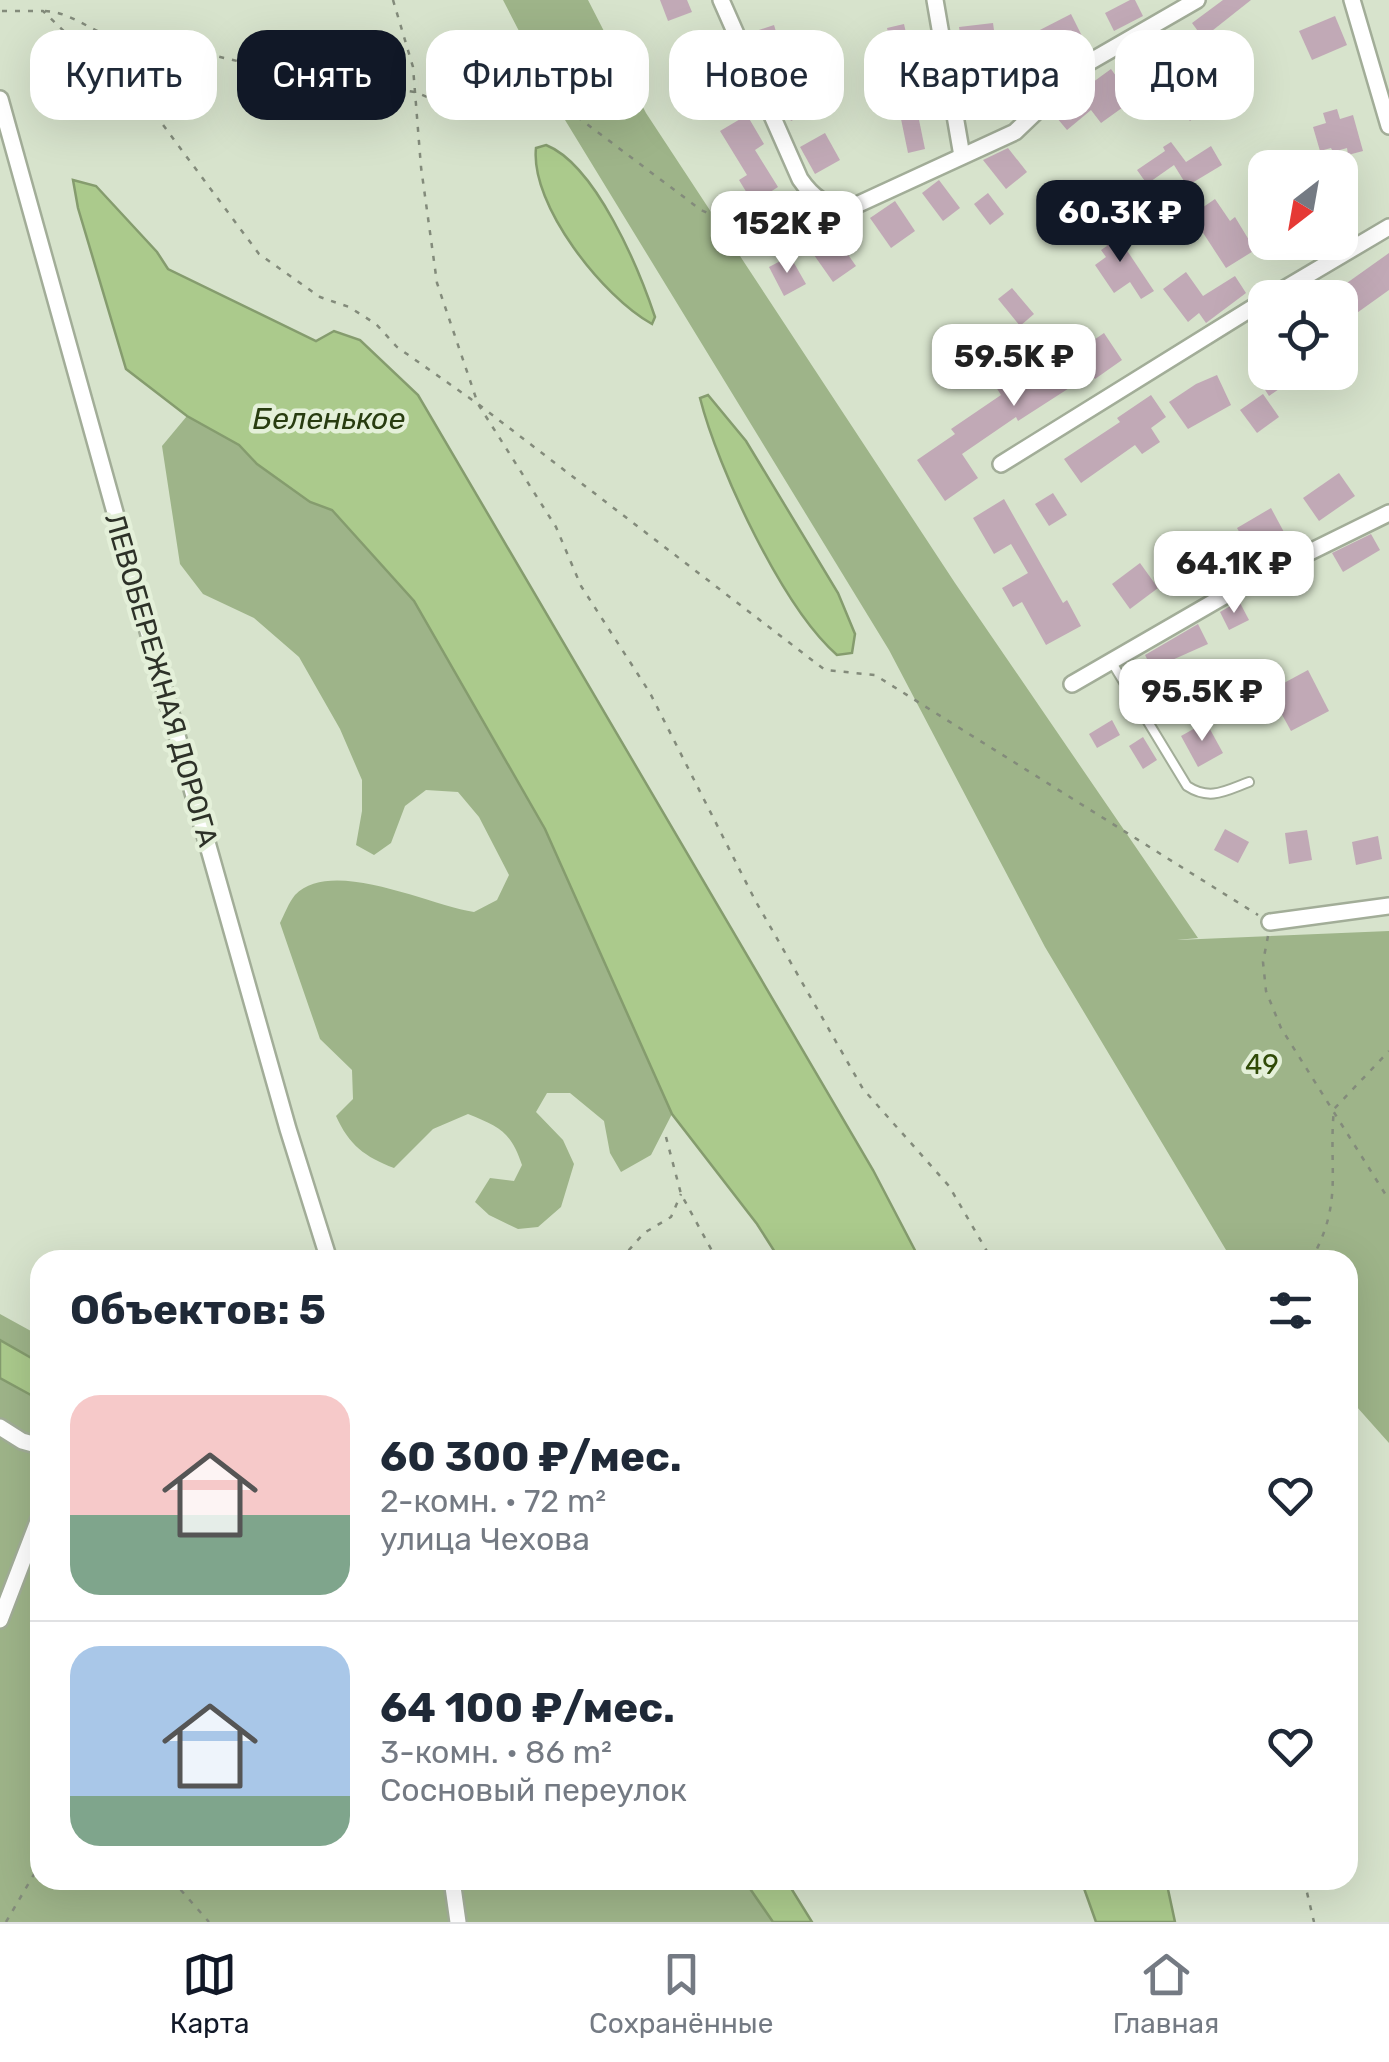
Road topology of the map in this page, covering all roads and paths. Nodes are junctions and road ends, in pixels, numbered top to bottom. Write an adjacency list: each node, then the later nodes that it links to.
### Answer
1 (393, 0): 8 (path)
2 (721, 0): 12 (street)
3 (934, 0): 11 (street)
4 (1197, 0): 11 (street)
5 (1352, 0): 10 (street)
6 (2, 10): 7 (path)
7 (43, 11): 8 (path); 16 (path)
8 (415, 92): 12 (path); 16 (path)
9 (0, 99): 29 (street, ЛЕВОБЕРЕЖНАЯ ДОРОГА)
10 (1389, 126)
11 (962, 156): 12 (street)
12 (800, 179)
13 (1389, 227): 14 (street)
14 (1299, 280)
15 (1248, 311): 17 (street)
16 (478, 404): 23 (path); 32 (path)
17 (1001, 464)
18 (1389, 513): 19 (street)
19 (1110, 661): 20 (street); 21 (lane)
20 (1072, 684)
21 (1249, 782)
22 (1389, 906): 23 (street)
23 (1270, 922): 25 (path)
24 (1389, 1052): 25 (path)
25 (1334, 1109): 28 (path); 33 (path)
26 (666, 1137): 27 (path)
27 (681, 1194): 30 (path); 31 (path)
28 (1389, 1200)
29 (327, 1250)
30 (629, 1250)
31 (712, 1250)
32 (986, 1250)
33 (1315, 1250)
34 (0, 1427): 35 (street)
35 (30, 1443)
36 (30, 1542): 37 (street)
37 (0, 1620)
38 (30, 1881): 42 (path)
39 (181, 1890): 43 (path)
40 (453, 1890): 44 (street)
41 (1306, 1890): 45 (path)
42 (6, 1922)
43 (209, 1922)
44 (458, 1922)
45 (1314, 1922)

